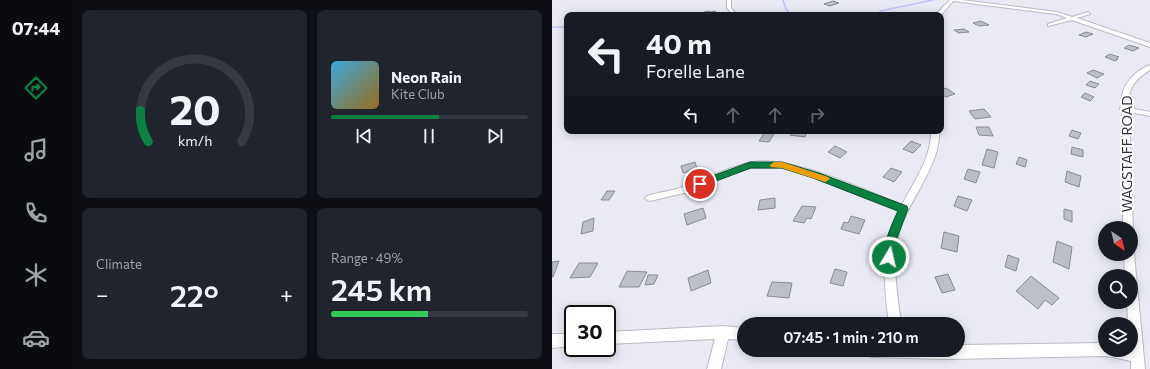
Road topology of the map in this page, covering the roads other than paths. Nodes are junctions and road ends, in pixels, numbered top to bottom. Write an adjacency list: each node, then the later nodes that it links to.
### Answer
1 (729, 0): 3 (street)
2 (952, 0): 4 (street); 6 (street)
3 (732, 12)
4 (941, 12)
5 (1088, 13): 6 (street)
6 (1073, 18): 7 (street); 8 (street)
7 (1050, 25)
8 (1150, 45)
9 (1150, 67): 10 (street, WAGSTAFF ROAD)
10 (1124, 109): 11 (street); 15 (street, WAGSTAFF ROAD)
11 (1150, 114)
12 (937, 134): 14 (street)
13 (650, 198): 14 (street)
14 (903, 209): 17 (street)
15 (1128, 221)
16 (1130, 261): 26 (street)
17 (894, 317)
18 (723, 332): 19 (street); 20 (street); 27 (street)
19 (737, 333)
20 (616, 338)
21 (564, 340): 22 (street)
22 (552, 341)
23 (1098, 350): 24 (street)
24 (965, 351)
25 (1126, 357): 26 (street)
26 (1138, 362)
27 (714, 369)

